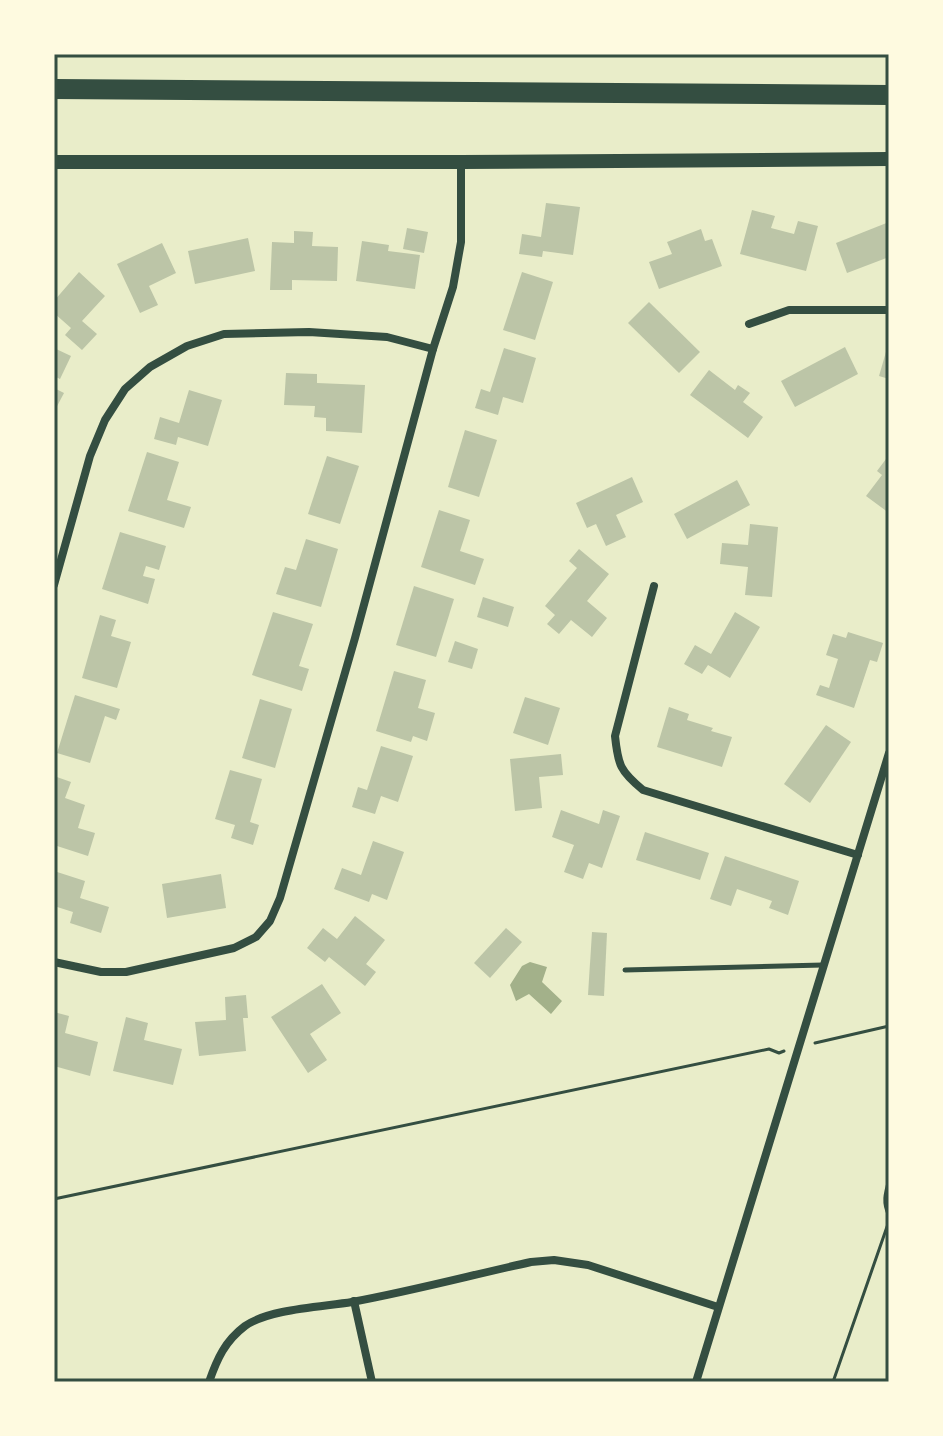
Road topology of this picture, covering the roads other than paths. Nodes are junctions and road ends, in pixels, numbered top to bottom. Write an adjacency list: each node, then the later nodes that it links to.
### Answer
1 (54, 89): 2 (highway)
2 (889, 95)
3 (889, 159): 5 (street)
4 (54, 162): 5 (street)
5 (461, 162): 8 (street)
6 (889, 310): 7 (street)
7 (749, 324)
8 (433, 349): 9 (street); 13 (street)
9 (54, 585)
10 (654, 586): 12 (street)
11 (889, 753): 12 (street)
12 (858, 855): 14 (street)
13 (54, 962)
14 (824, 965): 15 (lane); 17 (street)
15 (625, 970)
16 (354, 1301): 17 (street); 18 (street); 19 (street)
17 (718, 1307): 20 (street)
18 (209, 1382)
19 (372, 1382)
20 (696, 1382)

